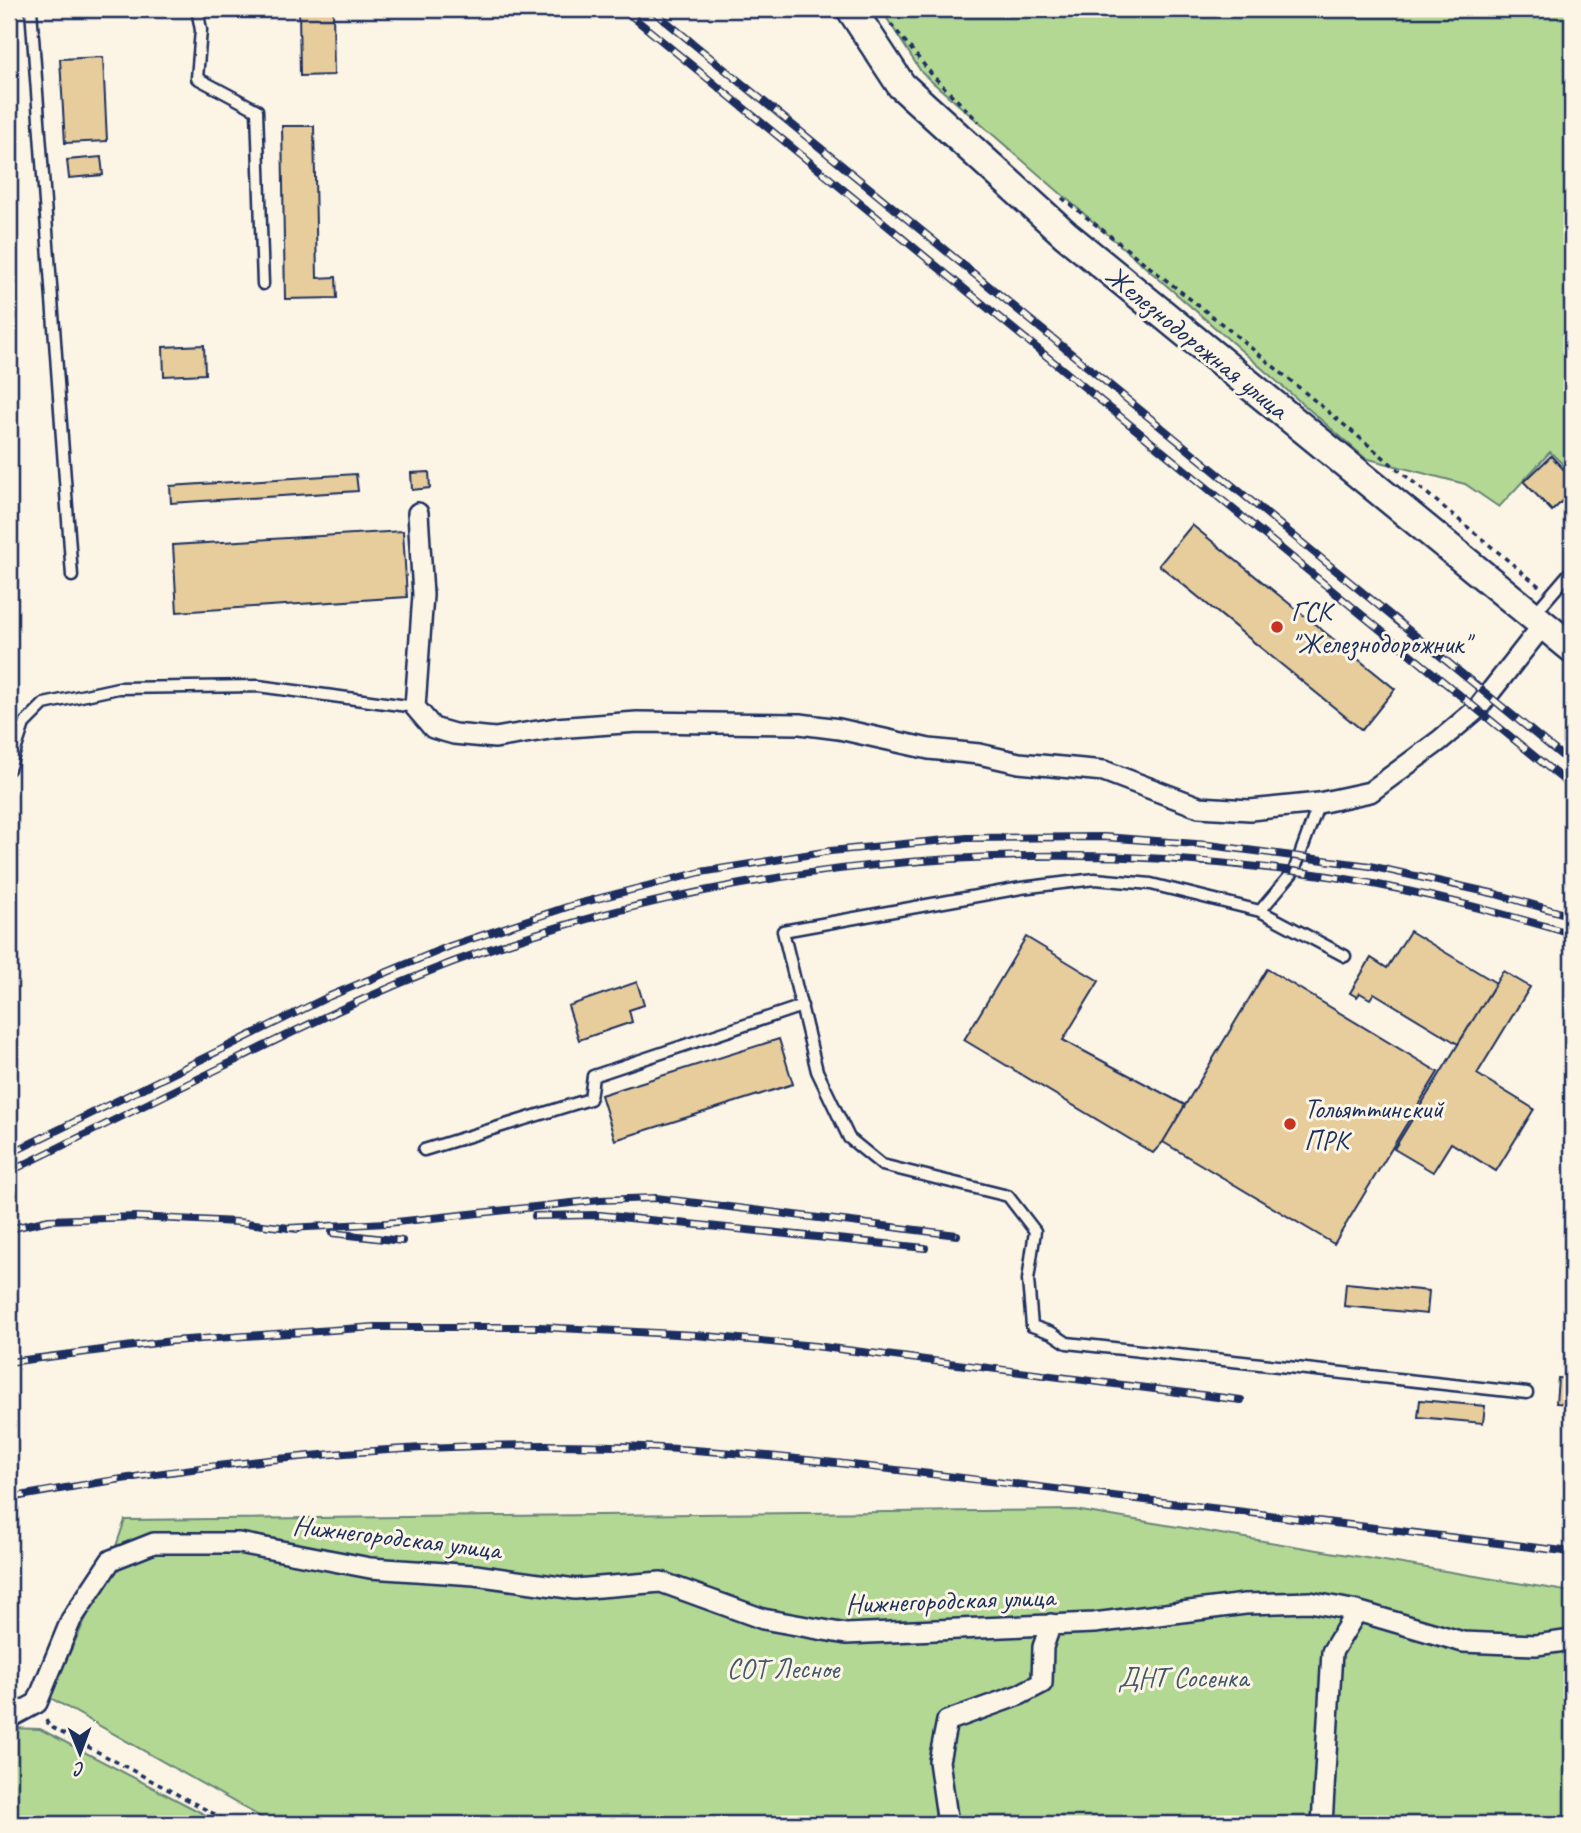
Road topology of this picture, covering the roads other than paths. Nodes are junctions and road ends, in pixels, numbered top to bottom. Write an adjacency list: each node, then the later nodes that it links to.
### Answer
1 (31, 9): 7 (lane)
2 (197, 9): 4 (lane)
3 (850, 9): 8 (main road, Железнодорожная улица)
4 (263, 284)
5 (418, 513): 10 (street)
6 (1572, 570): 8 (lane)
7 (72, 576)
8 (1537, 621): 9 (main road, Железнодорожная улица); 12 (street)
9 (1572, 648)
10 (415, 707): 11 (lane); 12 (street)
11 (9, 769)
12 (1319, 803): 13 (lane)
13 (1260, 911): 14 (lane); 15 (lane)
14 (1345, 956)
15 (802, 1006): 16 (lane); 17 (lane)
16 (424, 1150)
17 (1527, 1393)
18 (1357, 1611): 19 (street, Нижнегородская улица); 20 (street, Нижнегородская улица); 23 (street)
19 (1051, 1625): 21 (street, Нижнегородская улица); 22 (street)
20 (1572, 1640)
21 (9, 1716)
22 (948, 1824)
23 (1322, 1824)

